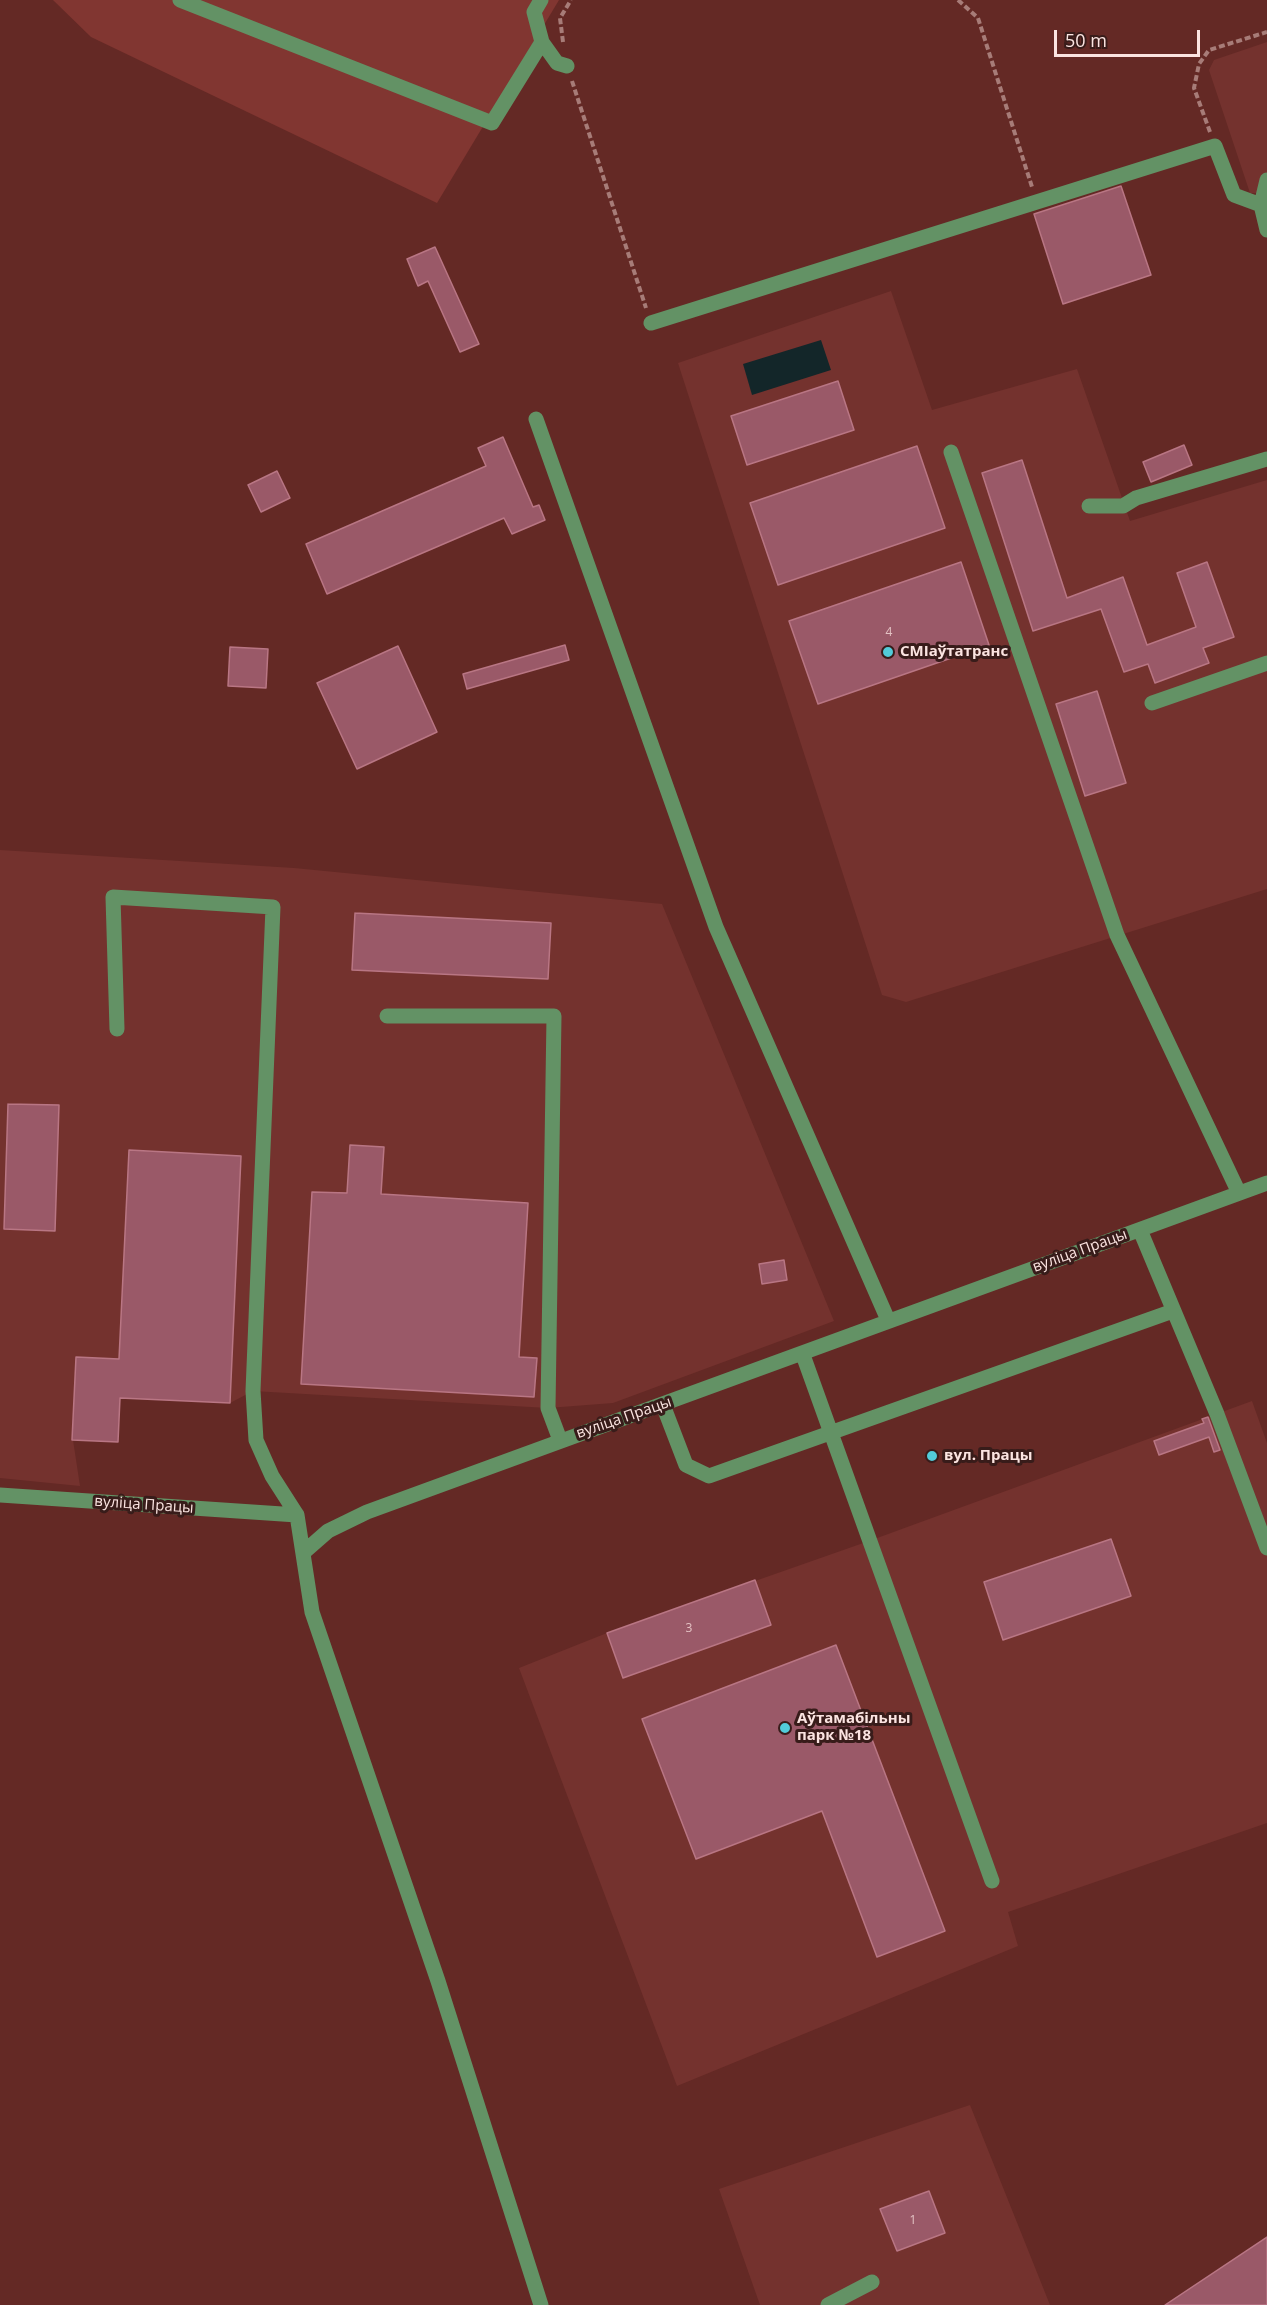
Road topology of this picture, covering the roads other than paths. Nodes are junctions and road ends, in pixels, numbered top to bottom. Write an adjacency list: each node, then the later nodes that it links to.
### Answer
1 (180, 0): 3 (street)
2 (541, 0): 3 (street)
3 (542, 42): 4 (street)
4 (567, 66)
5 (1267, 180): 6 (street)
6 (1264, 205): 7 (street); 8 (street)
7 (1267, 230)
8 (651, 323)
9 (536, 419): 21 (street)
10 (951, 452): 18 (street)
11 (1267, 459): 12 (street)
12 (1089, 506)
13 (1267, 663): 14 (street)
14 (1152, 703)
15 (387, 1016): 25 (street)
16 (117, 1029): 27 (street)
17 (1267, 1183): 18 (street, вуліца Працы)
18 (1239, 1193): 19 (street, вуліца Працы)
19 (1140, 1230): 20 (street); 21 (street, вуліца Працы)
20 (1173, 1311): 24 (street); 28 (street)
21 (888, 1320): 22 (street, вуліца Працы)
22 (803, 1355): 23 (street, вуліца Працы); 24 (street)
23 (663, 1405): 24 (street); 25 (street, вуліца Працы)
24 (832, 1433): 30 (street)
25 (560, 1440): 29 (street, вуліца Працы)
26 (0, 1495): 27 (street, вуліца Працы)
27 (297, 1515): 29 (street)
28 (1267, 1548)
29 (304, 1552): 32 (street)
30 (992, 1881)
31 (872, 2282): 33 (street)
32 (541, 2305)
33 (828, 2305)

